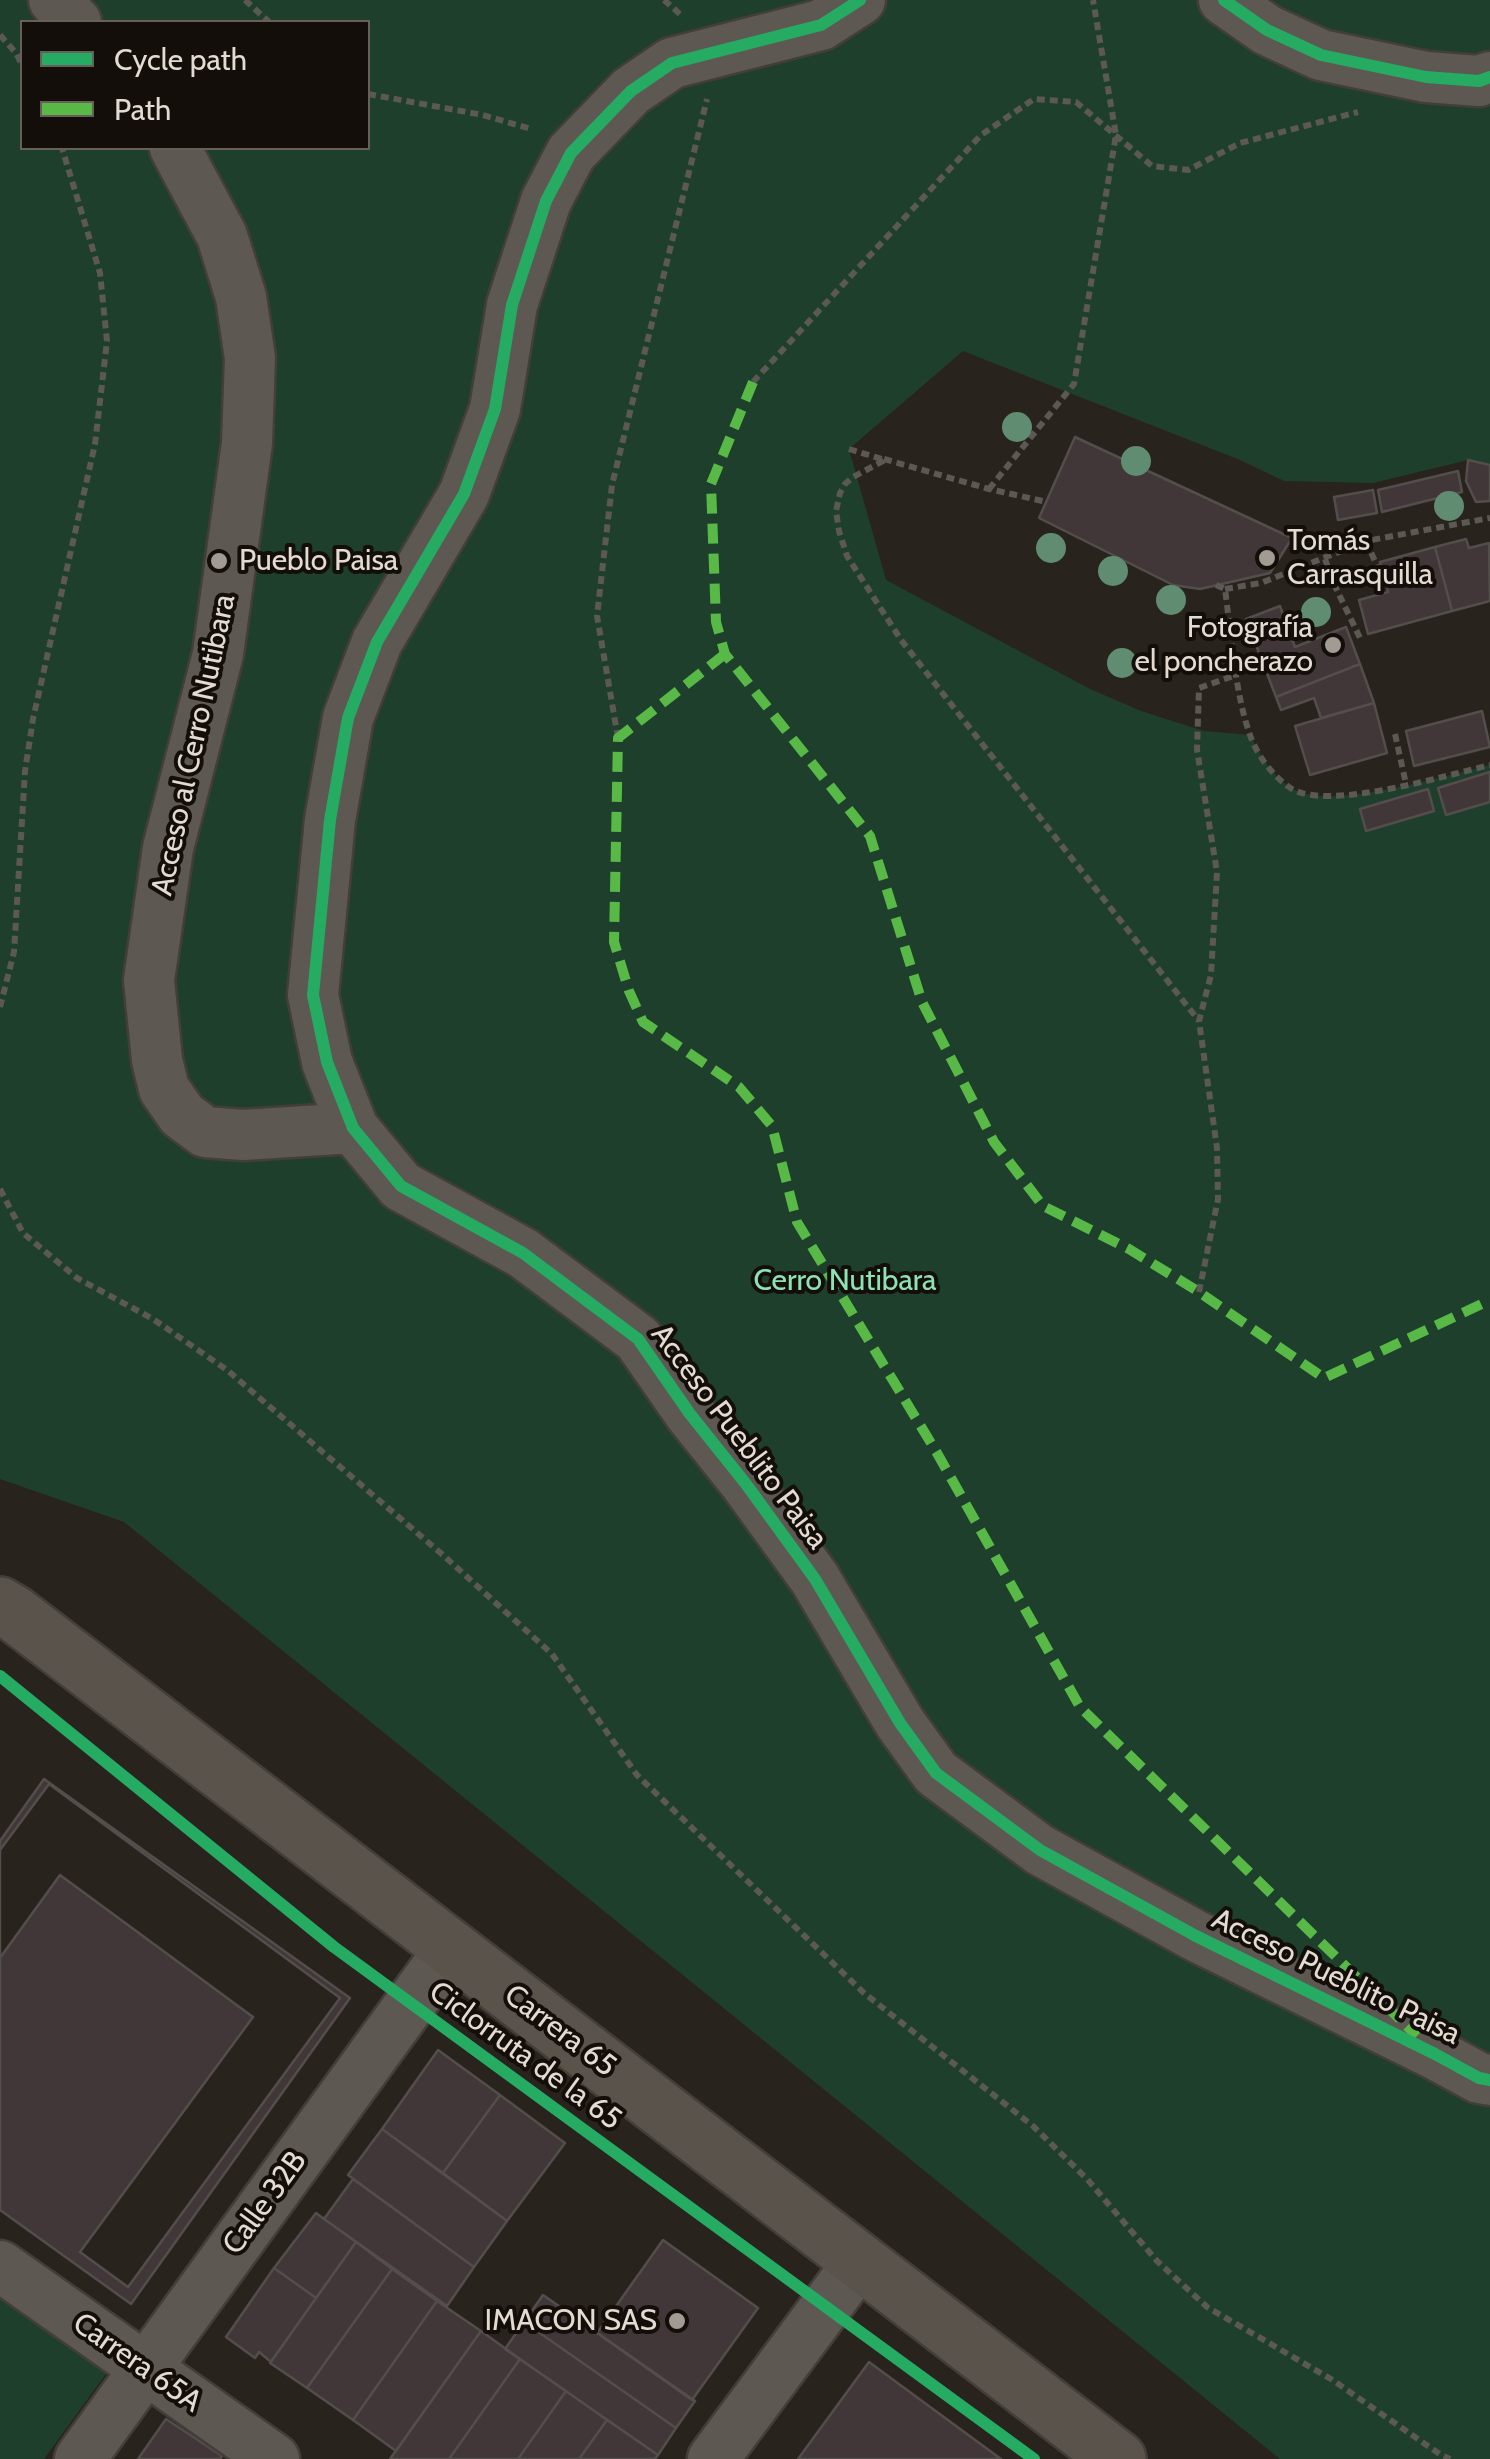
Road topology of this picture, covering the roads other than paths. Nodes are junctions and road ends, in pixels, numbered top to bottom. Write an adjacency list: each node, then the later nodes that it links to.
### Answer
1 (54, 0): 4 (street)
2 (860, 0): 7 (street, Acceso Pueblito Paisa)
3 (1224, 0): 5 (street)
4 (74, 20)
5 (1490, 77)
6 (177, 150): 7 (street, Acceso al Cerro Nutibara)
7 (353, 1128): 10 (street, Acceso Pueblito Paisa)
8 (0, 1605): 9 (main road, Carrera 65)
9 (451, 1948): 11 (main road, Carrera 65); 13 (street, Calle 32B)
10 (1490, 2080)
11 (860, 2261): 16 (street); 17 (main road, Carrera 65)
12 (0, 2266): 13 (street, Carrera 65A)
13 (146, 2369): 14 (street, Calle 32B); 15 (street, Carrera 65A)
14 (80, 2459)
15 (274, 2459)
16 (713, 2459)
17 (1118, 2459)

